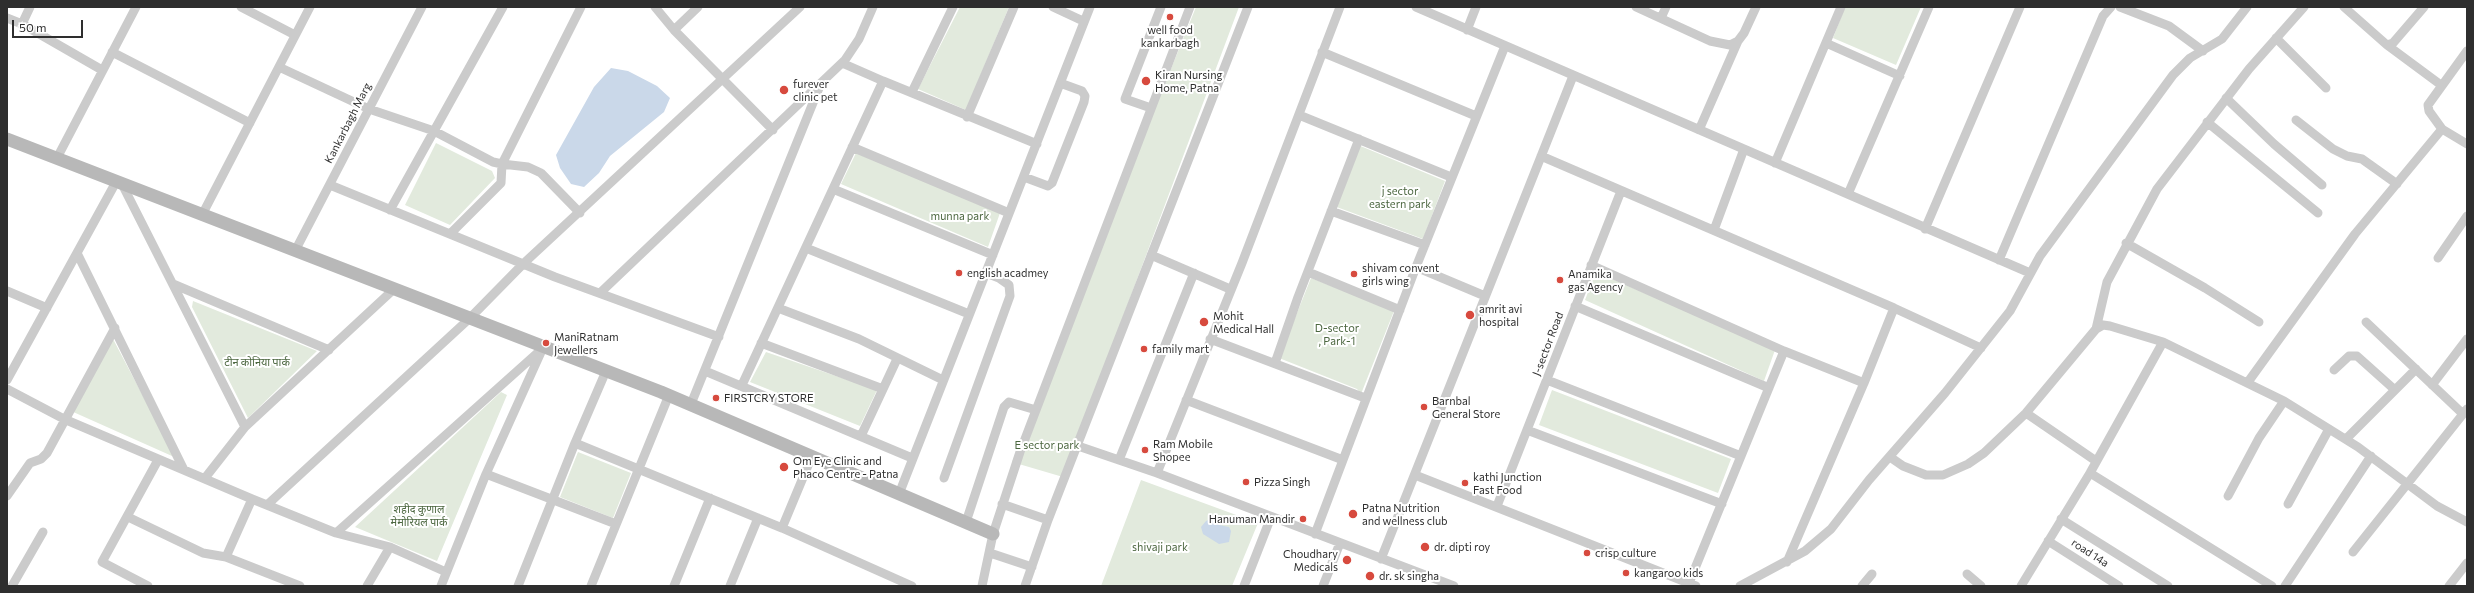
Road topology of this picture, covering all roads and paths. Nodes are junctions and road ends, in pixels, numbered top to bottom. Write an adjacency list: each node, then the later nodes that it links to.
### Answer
1 (30, 7): 37 (street)
2 (136, 7): 47 (street)
3 (240, 7): 40 (street)
4 (310, 7): 40 (street)
5 (422, 7): 64 (street, Kankarbagh Marg)
6 (504, 7): 74 (street)
7 (581, 7): 84 (street)
8 (655, 7): 38 (street)
9 (698, 7): 38 (street)
10 (800, 7): 55 (street)
11 (873, 7): 50 (street)
12 (953, 7): 61 (street)
13 (1014, 7): 67 (street)
14 (1053, 7): 36 (street)
15 (1090, 7): 36 (street)
16 (1161, 7): 63 (street)
17 (1190, 7): 63 (street)
18 (1248, 7): 110 (street)
19 (1340, 7): 48 (street)
20 (1416, 7): 39 (street)
21 (1476, 7): 39 (street)
22 (1636, 7): 35 (street)
23 (1666, 7): 35 (street)
24 (1756, 7): 42 (street)
25 (1841, 7): 43 (street)
26 (1929, 7): 54 (street)
27 (2020, 7): 101 (street)
28 (2111, 7): 112 (street)
29 (2120, 7): 49 (street)
30 (2247, 7): 49 (street)
31 (2304, 7): 41 (street)
32 (2344, 7): 44 (street)
33 (2424, 7): 44 (street)
34 (7, 18): 37 (street)
35 (1661, 18): 42 (street)
36 (1083, 21): 57 (street)
37 (22, 24): 52 (street)
38 (674, 30): 55 (street)
39 (1467, 30): 45 (street)
40 (295, 35): 51 (street)
41 (2276, 38): 60 (street); 62 (street)
42 (1738, 41): 73 (street)
43 (1826, 43): 54 (street); 83 (street)
44 (2387, 45): 59 (street)
45 (1505, 46): 53 (street); 66 (street)
46 (2467, 51): 59 (street)
47 (112, 52): 52 (street); 70 (street)
48 (1322, 52): 65 (street); 66 (street)
49 (2203, 52): 118 (street)
50 (842, 64): 56 (street); 58 (street)
51 (279, 67): 64 (street); 70 (street)
52 (102, 70): 82 (street)
53 (1573, 76): 73 (street); 81 (street)
54 (1900, 76): 93 (street)
55 (722, 79): 72 (street); 96 (street)
56 (883, 80): 61 (street); 79 (street)
57 (1060, 83): 77 (street); 85 (street)
58 (820, 85): 72 (street); 137 (street)
59 (2441, 85): 71 (street)
60 (2326, 88)
61 (912, 92): 67 (street)
62 (2226, 98): 69 (street); 90 (street)
63 (1151, 108): 168 (street)
64 (369, 109): 74 (street); 89 (street, Kankarbagh Marg)
65 (1299, 115): 76 (street); 122 (street)
66 (1476, 116): 86 (street)
67 (968, 117): 77 (street)
68 (2296, 120): 88 (street)
69 (2207, 122): 98 (street); 104 (street)
70 (250, 123): 99 (street)
71 (2442, 129): 78 (street); 88 (street)
72 (773, 130): 124 (street)
73 (1699, 130): 80 (street)
74 (434, 131): 84 (street); 94 (street)
75 (7, 139): 82 (street)
76 (1359, 139): 86 (street); 95 (street)
77 (1037, 144): 85 (street)
78 (2467, 144)
79 (852, 147): 91 (street); 97 (street)
80 (1744, 149): 83 (street); 102 (street)
81 (1541, 156): 92 (street); 125 (street)
82 (57, 158): 87 (street)
83 (1775, 163): 93 (street)
84 (502, 164): 96 (street); 103 (street)
85 (1024, 177): 97 (street)
86 (1451, 177): 105 (street)
87 (119, 183): 99 (street); 108 (street); 120 (street)
88 (2397, 184): 155 (street)
89 (330, 185): 94 (street); 107 (street, Kankarbagh Marg)
90 (2322, 185)
91 (834, 188): 106 (street); 109 (street)
92 (1621, 191): 102 (street); 114 (street, J-sector Road)
93 (1848, 194): 101 (street)
94 (390, 210): 103 (street)
95 (1331, 211): 105 (street); 116 (street)
96 (580, 213): 113 (street)
97 (1009, 213): 109 (street)
98 (2318, 213)
99 (202, 215): 107 (street)
100 (2467, 217): 111 (street)
101 (1925, 229): 112 (street)
102 (1714, 230): 129 (street)
103 (450, 234): 113 (street)
104 (2126, 244): 133 (street); 136 (street)
105 (1424, 245): 115 (street)
106 (806, 248): 128 (street); 131 (street)
107 (295, 251): 121 (street)
108 (77, 253): 127 (street); 135 (street)
109 (993, 255): 117 (street)
110 (1151, 255): 119 (street); 178 (street)
111 (2438, 258)
112 (1999, 260): 118 (street)
113 (523, 264): 124 (street); 132 (street)
114 (1591, 265): 126 (street, J-sector Road); 145 (street)
115 (1416, 267): 125 (street); 130 (street)
116 (1308, 272): 130 (street); 147 (street)
117 (986, 273): 131 (street); 195 (street)
118 (2030, 273): 143 (street)
119 (1194, 274): 122 (street); 185 (street)
120 (173, 284): 144 (street); 172 (street)
121 (394, 289): 132 (street); 144 (street)
122 (1230, 289): 138 (street)
123 (7, 291): 127 (street)
124 (600, 293): 137 (street)
125 (1485, 296): 193 (street)
126 (1575, 306): 154 (street, J-sector Road); 159 (street)
127 (47, 308): 152 (street)
128 (778, 308): 141 (street); 146 (street)
129 (1894, 308): 143 (street); 156 (street)
130 (1400, 310): 164 (street)
131 (969, 314): 153 (street)
132 (470, 318): 142 (street); 206 (street)
133 (2259, 322)
134 (2366, 322): 148 (street)
135 (115, 328): 171 (street); 189 (street)
136 (2096, 329): 140 (street); 170 (street)
137 (719, 337): 151 (street)
138 (1210, 339): 147 (street); 165 (street)
139 (2467, 339): 158 (street)
140 (2163, 342): 155 (street); 187 (street)
141 (761, 343): 157 (street); 161 (street)
142 (544, 347): 150 (street); 192 (street); 218 (street)
143 (1981, 348): 182 (street)
144 (328, 350): 172 (street)
145 (1784, 351): 156 (street); 159 (street)
146 (897, 359): 153 (street); 161 (street)
147 (1275, 363): 164 (street)
148 (2416, 369): 158 (street); 162 (street)
149 (2334, 370): 162 (street)
150 (606, 371): 163 (street); 177 (street)
151 (705, 371): 157 (street); 167 (street)
152 (7, 380)
153 (943, 380): 183 (street)
154 (1547, 380): 174 (street, J-sector Road); 180 (street)
155 (2248, 382): 166 (street)
156 (1864, 383): 228 (street)
157 (742, 385): 175 (street)
158 (2432, 385): 169 (street)
159 (1769, 388): 180 (street)
160 (7, 389): 171 (street)
161 (883, 389): 175 (street)
162 (2395, 390): 176 (street)
163 (669, 395): 167 (street); 188 (street)
164 (1365, 398): 186 (street)
165 (1186, 400): 186 (street); 190 (street)
166 (2284, 401): 173 (street); 199 (street)
167 (691, 404): 179 (street)
168 (1036, 410): 203 (street); 213 (street)
169 (2465, 412): 196 (street)
170 (2026, 413): 182 (street); 187 (street)
171 (64, 419): 184 (street); 198 (street)
172 (245, 427): 194 (street)
173 (2329, 429): 176 (street); 205 (street)
174 (1527, 430): 204 (street); 207 (street, J-sector Road)
175 (861, 436): 183 (street)
176 (2346, 439): 181 (street)
177 (575, 443): 188 (street); 200 (street)
178 (1078, 446): 185 (street); 212 (street)
179 (812, 456): 197 (street); 216 (street)
180 (1741, 456): 204 (street)
181 (2371, 456): 196 (street); 259 (street)
182 (1890, 457): 228 (street)
183 (912, 458): 197 (street)
184 (158, 460): 189 (street); 208 (street)
185 (1119, 460): 190 (street)
186 (1343, 460): 220 (street)
187 (2096, 461): 191 (street)
188 (640, 469): 201 (street); 215 (street)
189 (184, 470): 194 (street)
190 (1157, 473): 209 (street)
191 (2090, 473): 211 (street); 258 (street)
192 (486, 474): 200 (street); 231 (street)
193 (1415, 475): 207 (street); 227 (street)
194 (205, 478): 202 (street)
195 (944, 478)
196 (2407, 484): 214 (street); 224 (street)
197 (899, 494): 213 (street)
198 (7, 496)
199 (2228, 496)
200 (552, 498): 215 (street); 241 (street)
201 (710, 498): 210 (street); 243 (street)
202 (252, 499): 206 (street); 226 (street)
203 (1002, 504): 212 (street); 219 (street)
204 (1722, 504): 235 (street)
205 (2288, 504)
206 (267, 505): 218 (street)
207 (1496, 506): 235 (street)
208 (128, 517): 226 (street); 237 (street)
209 (1271, 517): 220 (street); 248 (street)
210 (758, 518): 216 (street); 244 (street)
211 (2062, 519): 221 (street); 257 (street)
212 (1048, 520): 230 (street)
213 (966, 522): 219 (street)
214 (2467, 522)
215 (616, 524): 242 (street)
216 (782, 528): 245 (street)
217 (44, 532): 236 (street)
218 (336, 533): 223 (street)
219 (993, 534): 225 (street)
220 (1314, 534): 222 (street)
221 (2048, 541): 255 (street); 256 (street, road 14a)
222 (1340, 543): 227 (street); 249 (street)
223 (390, 547): 231 (street); 239 (street)
224 (2353, 552)
225 (990, 553): 230 (street); 246 (street)
226 (226, 557): 238 (street)
227 (1381, 559): 250 (street)
228 (1787, 562): 234 (street)
229 (2467, 563): 260 (street)
230 (1032, 567): 247 (street)
231 (446, 572): 240 (street)
232 (1872, 574): 253 (street)
233 (1968, 574): 254 (street)
234 (1751, 580): 251 (street); 252 (street)
235 (1693, 585)
236 (12, 586)
237 (148, 586)
238 (300, 586)
239 (368, 586)
240 (441, 586)
241 (518, 586)
242 (591, 586)
243 (674, 586)
244 (730, 586)
245 (912, 586)
246 (982, 586)
247 (1025, 586)
248 (1244, 586)
249 (1323, 586)
250 (1454, 586)
251 (1740, 586)
252 (1758, 586)
253 (1862, 586)
254 (1981, 586)
255 (2021, 586)
256 (2119, 586)
257 (2168, 586)
258 (2272, 586)
259 (2285, 586)
260 (2449, 586)

